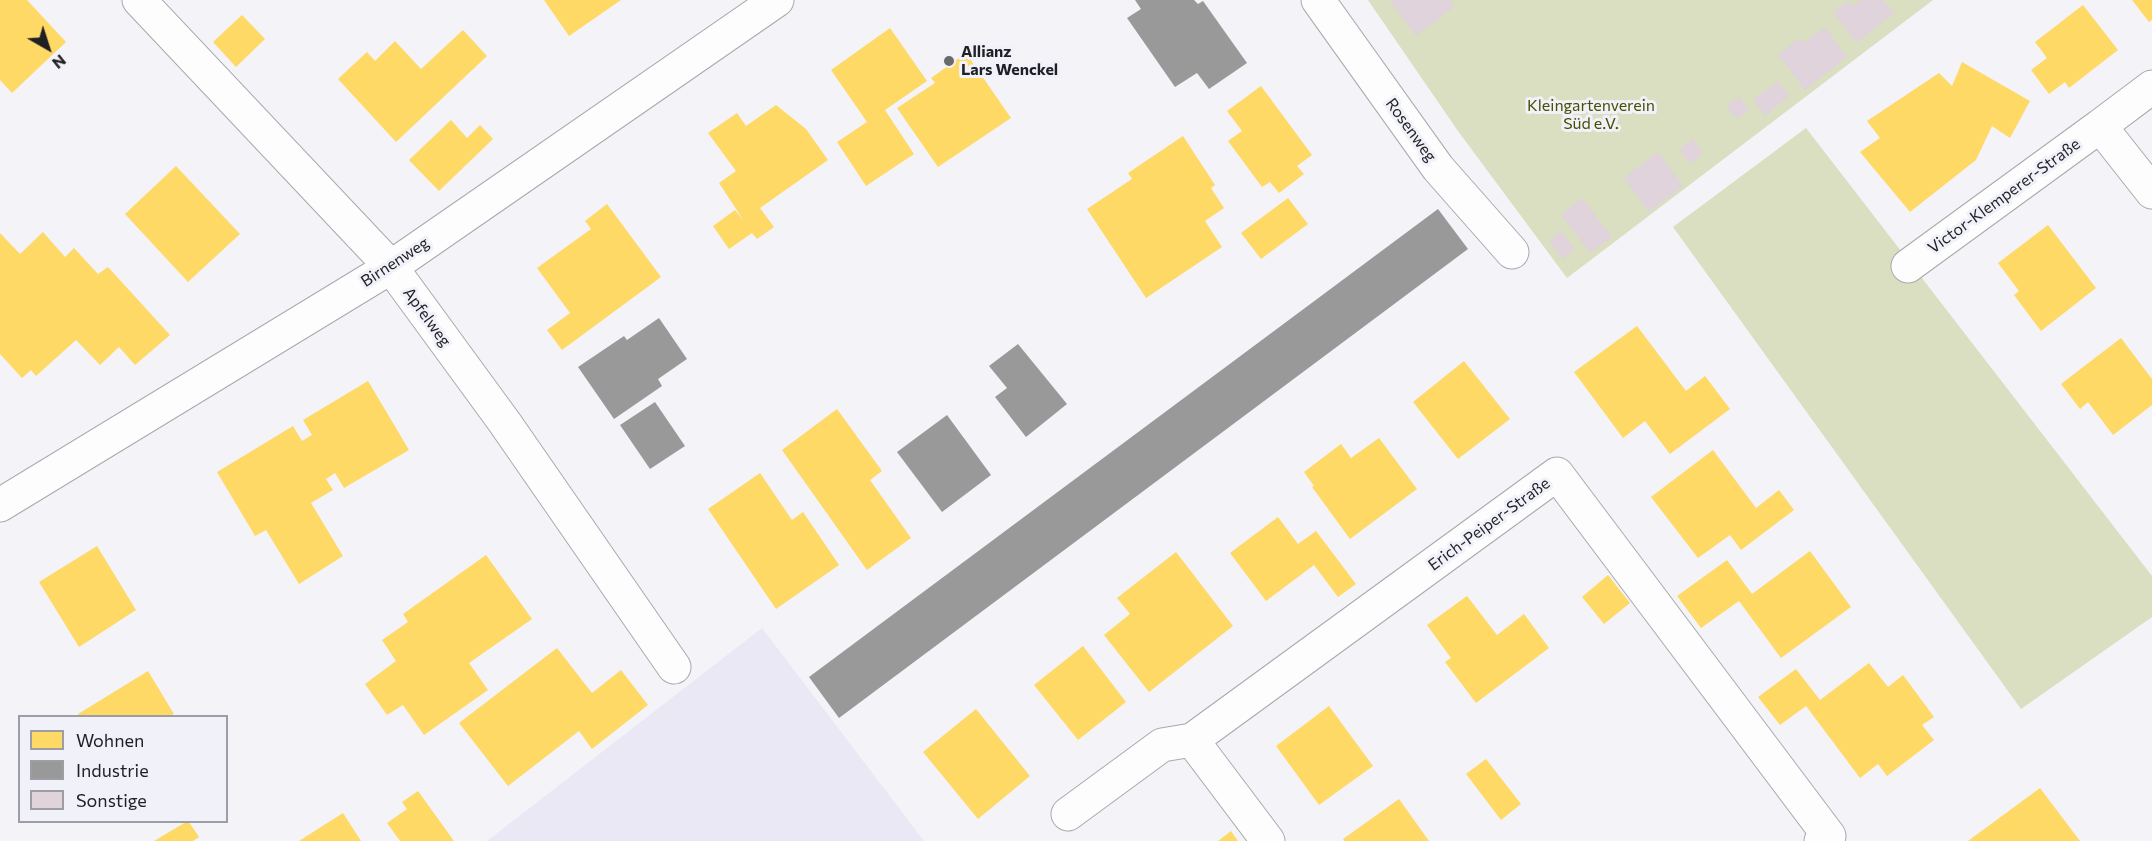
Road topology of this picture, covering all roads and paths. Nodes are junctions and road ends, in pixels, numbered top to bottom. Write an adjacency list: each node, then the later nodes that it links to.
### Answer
1 (139, 0): 9 (street, Apfelweg)
2 (777, 0): 9 (street, Birnenweg)
3 (1318, 0): 7 (street, Rosenweg)
4 (2152, 87): 5 (street, Victor-Klemperer-Straße)
5 (2100, 126): 6 (street); 8 (street, Victor-Klemperer-Straße)
6 (2152, 192)
7 (1512, 252)
8 (1908, 266)
9 (391, 267): 10 (street, Birnenweg); 11 (street, Apfelweg)
10 (0, 505)
11 (674, 666)
12 (1192, 740): 13 (street, Erich-Peiper-Straße); 14 (street); 15 (street, Erich-Peiper-Straße)
13 (1068, 814)
14 (1268, 841)
15 (1821, 841)

